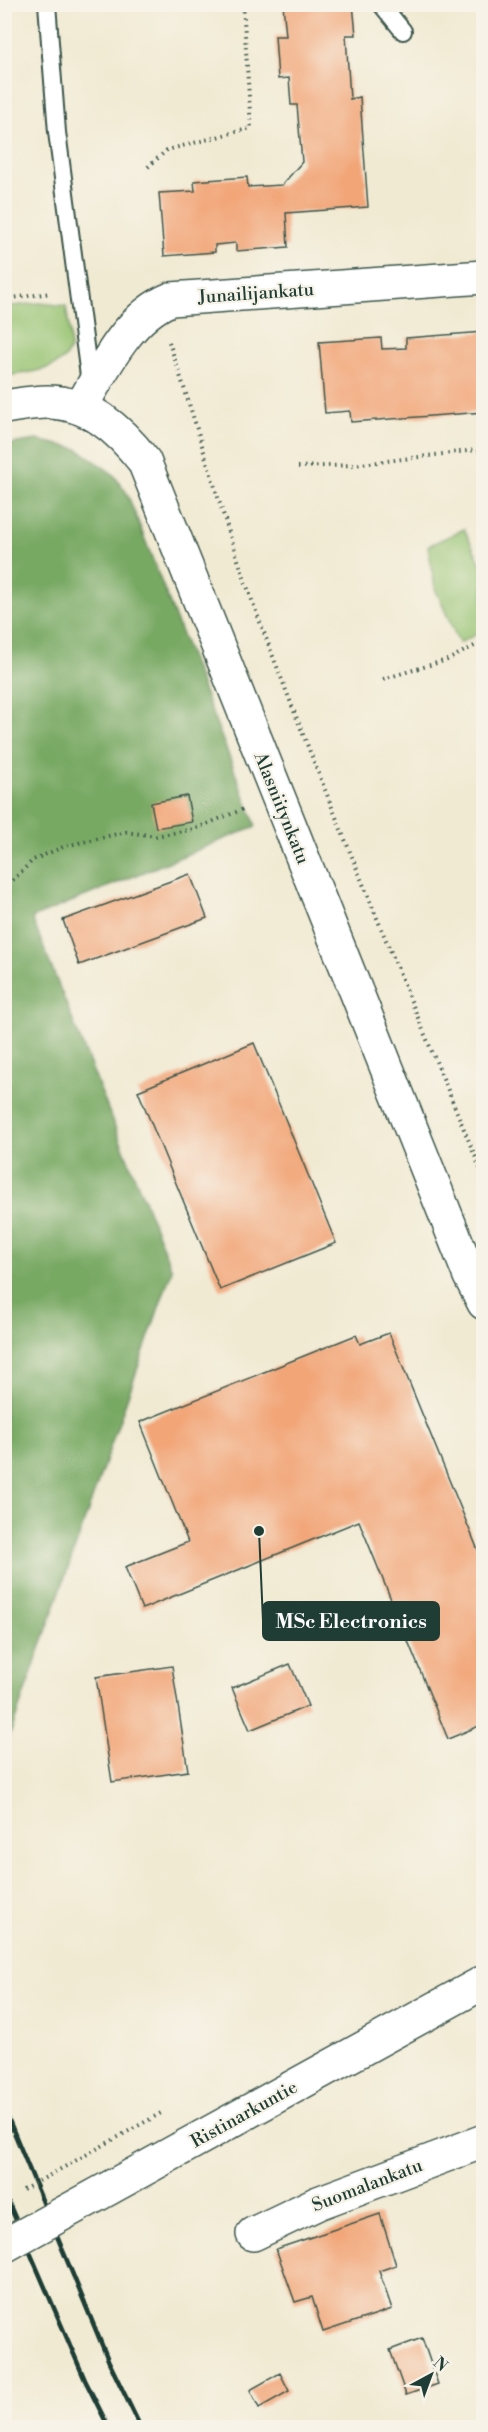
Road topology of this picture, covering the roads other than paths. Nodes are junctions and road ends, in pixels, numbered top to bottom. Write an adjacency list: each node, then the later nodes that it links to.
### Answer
1 (47, 4): 5 (lane)
2 (381, 4): 3 (lane)
3 (404, 32)
4 (483, 277): 5 (street, Junailijankatu)
5 (86, 399): 6 (street, Alasniitynkatu); 7 (street, Alasniitynkatu)
6 (4, 407)
7 (483, 1303)
8 (483, 1982): 11 (street, Ristinarkuntie, bridge)
9 (483, 2141): 10 (street, Suomalankatu)
10 (253, 2234)
11 (4, 2246)

